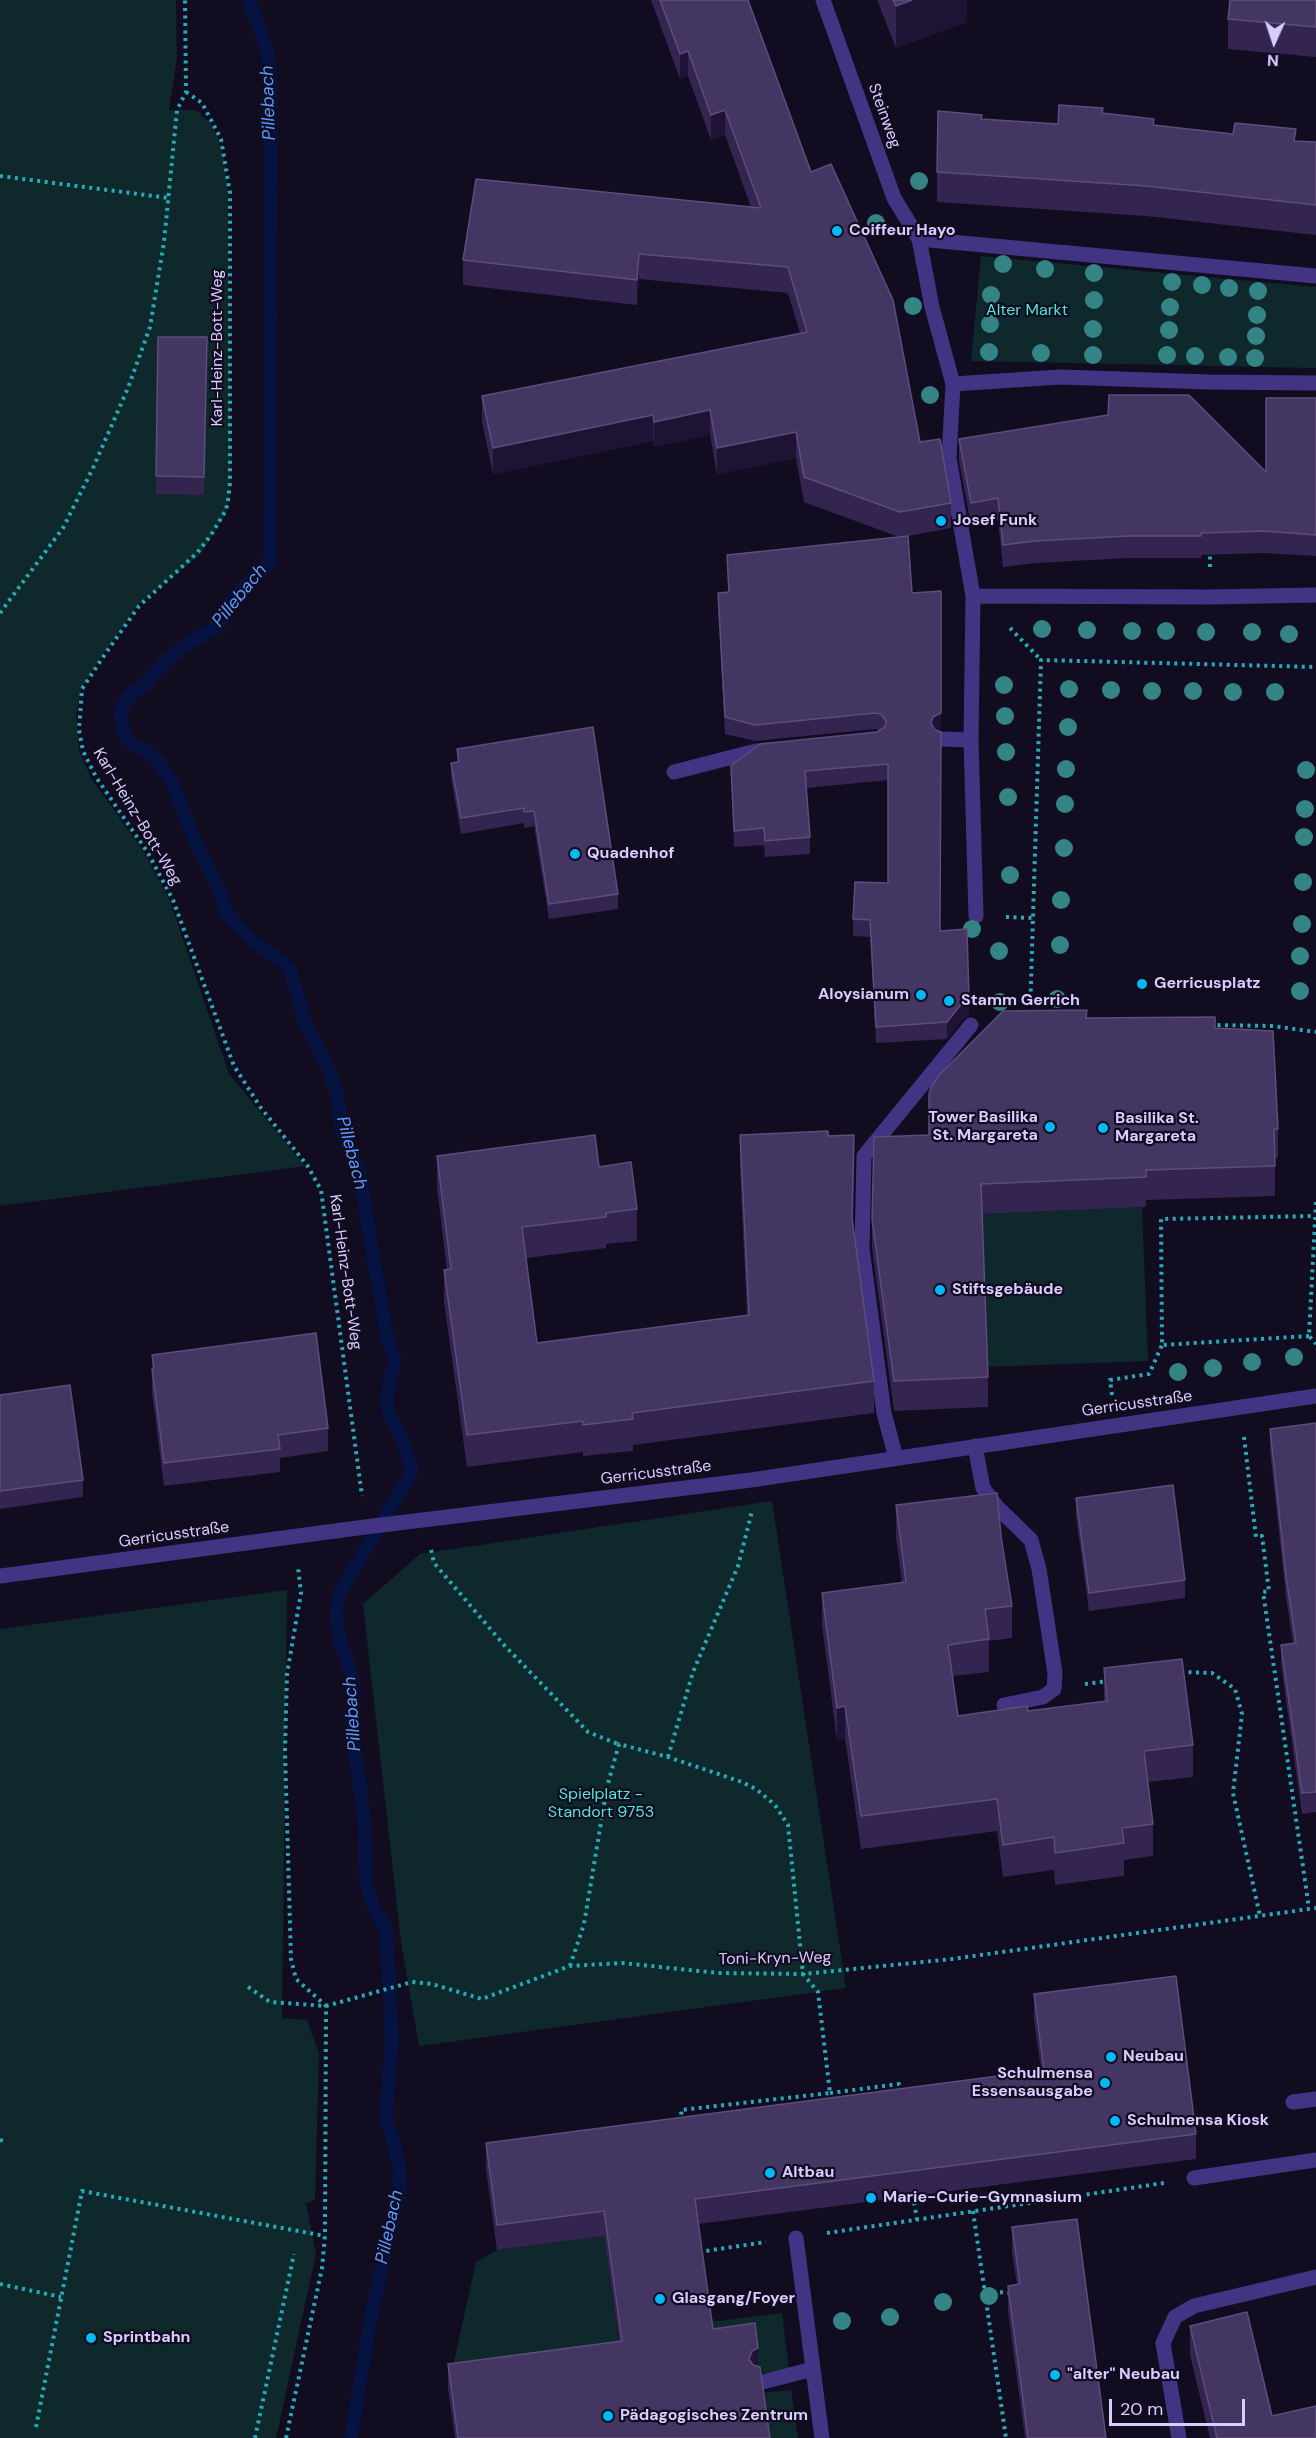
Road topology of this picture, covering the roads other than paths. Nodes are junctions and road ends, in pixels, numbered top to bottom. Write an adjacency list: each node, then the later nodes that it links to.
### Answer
1 (823, 0): 2 (street, Steinweg)
2 (920, 239): 3 (street); 5 (street)
3 (1316, 276)
4 (1316, 383): 5 (street)
5 (953, 384): 7 (street)
6 (1316, 595): 7 (street)
7 (973, 596): 9 (street)
8 (941, 739): 9 (street)
9 (971, 740): 12 (street)
10 (788, 748): 11 (street)
11 (674, 772)
12 (976, 916)
13 (971, 1025): 16 (street)
14 (1316, 1396): 15 (street, Gerricusstraße)
15 (975, 1446): 16 (street, Gerricusstraße); 18 (street)
16 (896, 1458): 17 (street, Gerricusstraße)
17 (0, 1576)
18 (1004, 1705)
19 (1316, 2099): 20 (street)
20 (1293, 2102)
21 (1316, 2160): 22 (street)
22 (1194, 2178)
23 (796, 2238): 25 (street)
24 (1316, 2277): 28 (street)
25 (813, 2368): 26 (street); 27 (street)
26 (759, 2383)
27 (822, 2438)
28 (1179, 2438)

